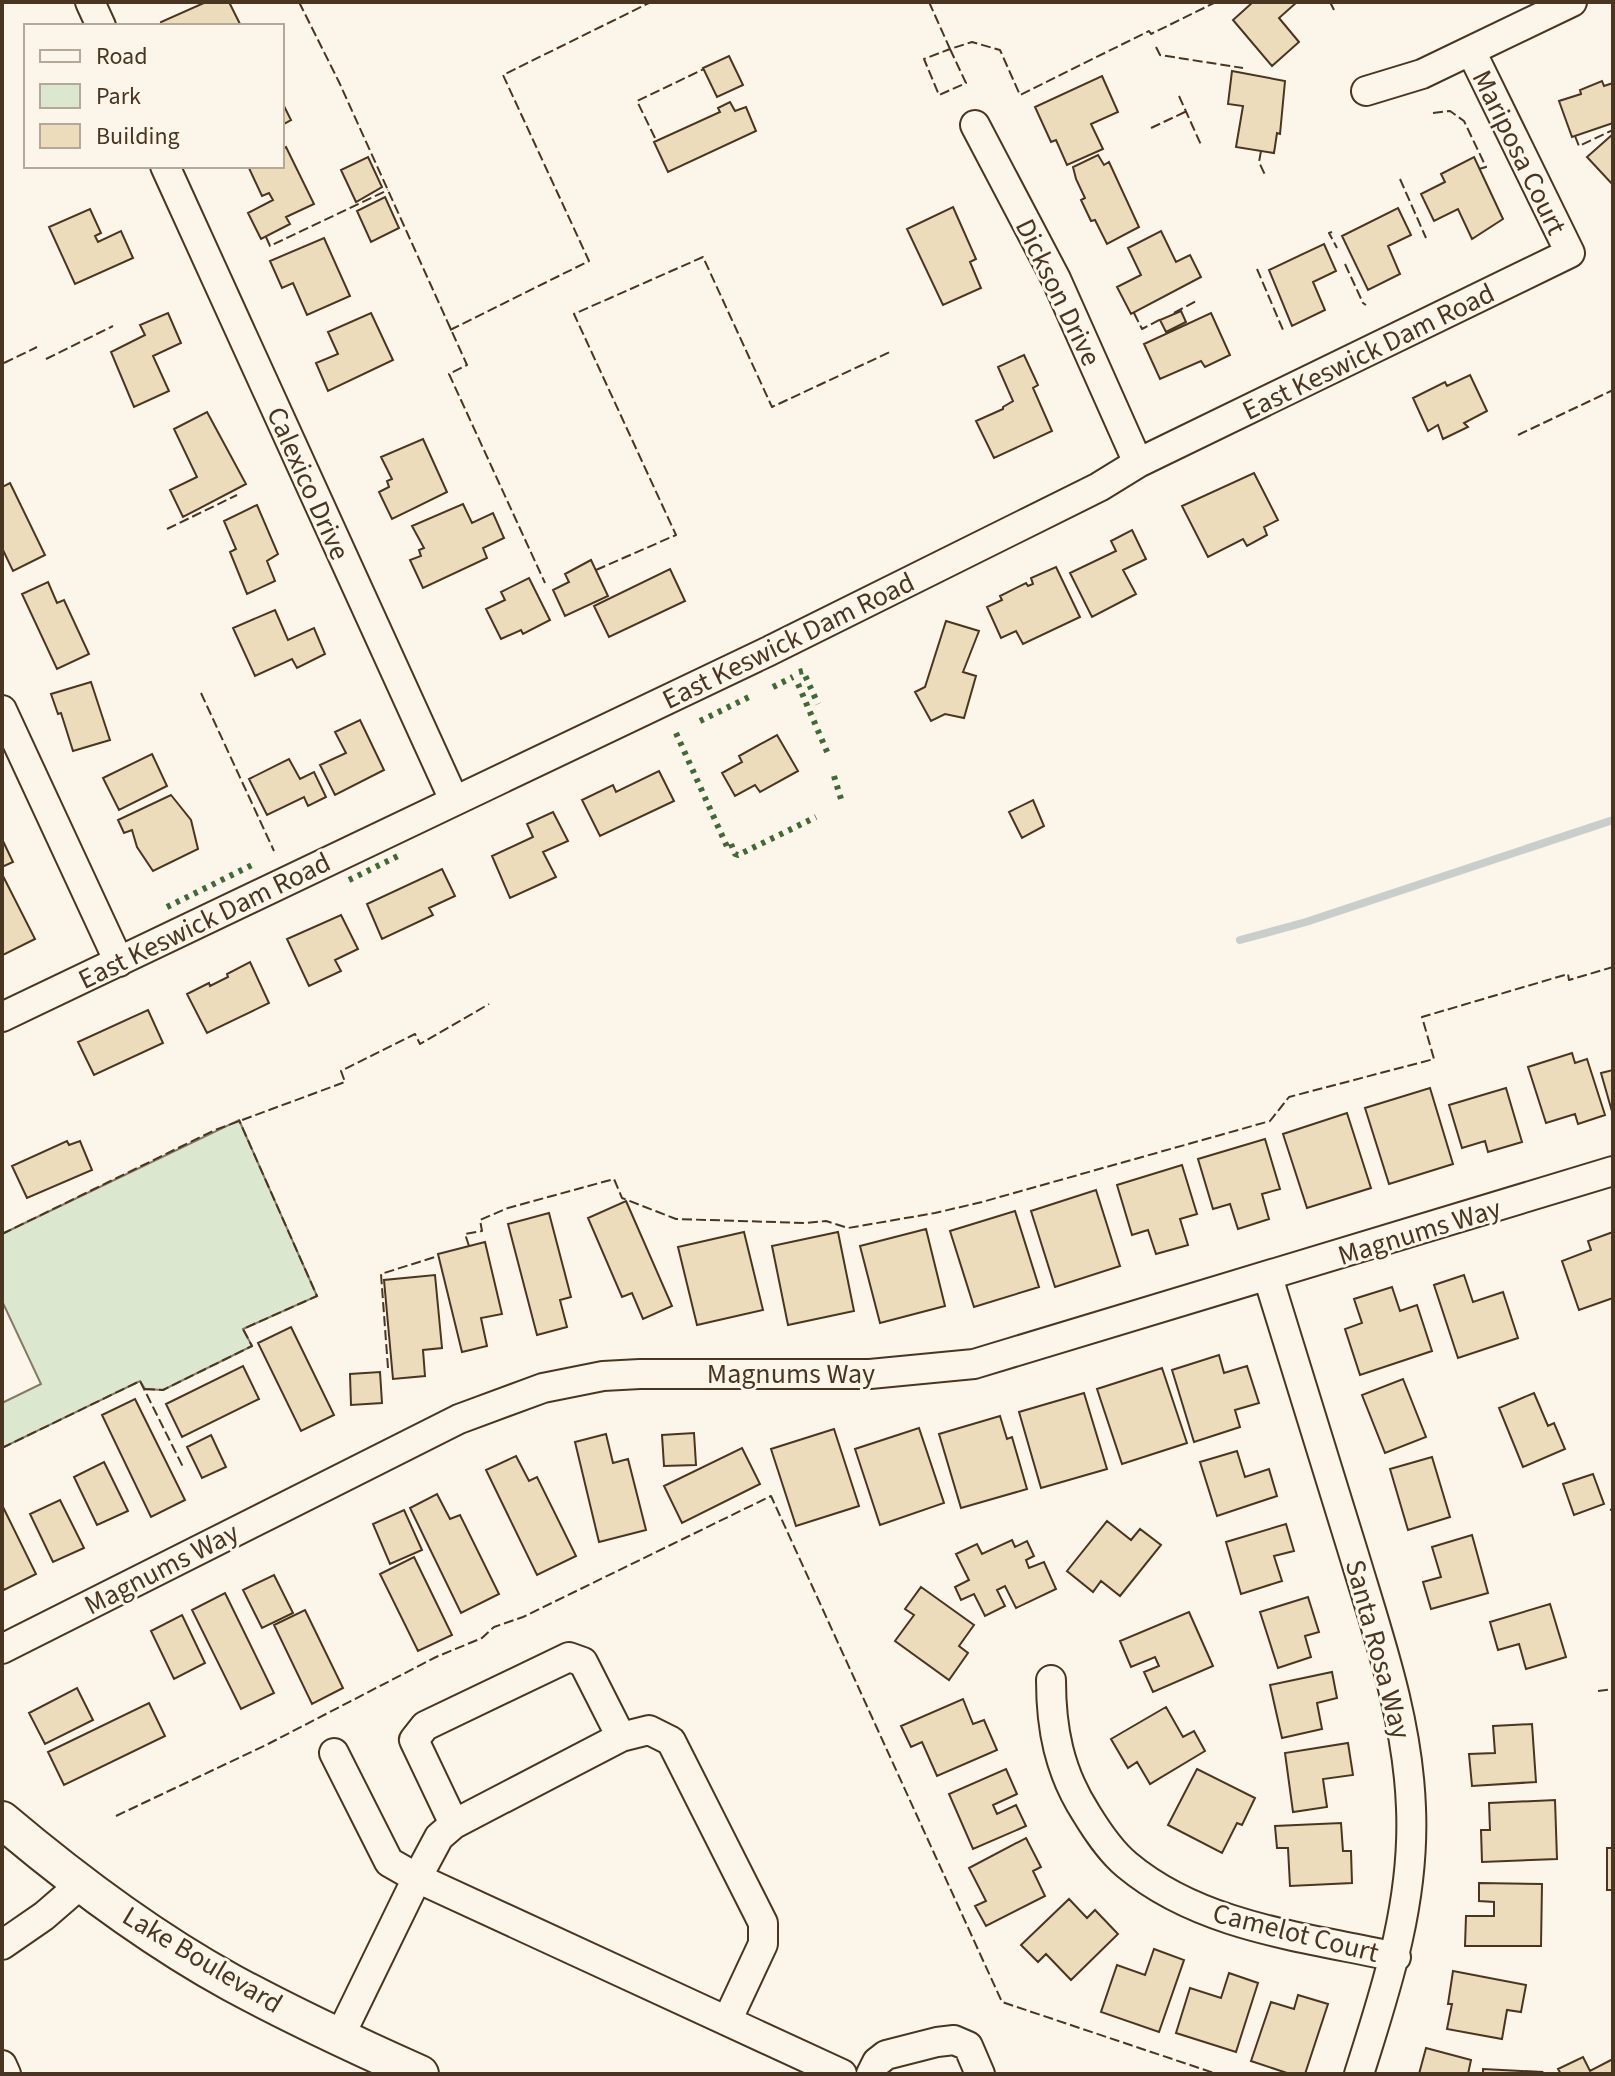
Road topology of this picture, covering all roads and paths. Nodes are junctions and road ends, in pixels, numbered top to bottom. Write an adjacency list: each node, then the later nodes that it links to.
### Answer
1 (90, 2): 3 (street)
2 (1572, 2): 4 (street, Mariposa Court)
3 (100, 24)
4 (1471, 51): 5 (street, Mariposa Court); 8 (street, Mariposa Court)
5 (1366, 91)
6 (975, 125): 9 (street, Dickson Drive)
7 (166, 168): 11 (street, Calexico Drive)
8 (1570, 253): 9 (street, East Keswick Dam Road)
9 (1138, 463): 11 (street, East Keswick Dam Road)
10 (2, 710): 12 (street)
11 (454, 800): 12 (street, East Keswick Dam Road)
12 (119, 962): 13 (street, East Keswick Dam Road)
13 (2, 1017)
14 (1613, 1171): 15 (street, Magnums Way)
15 (1268, 1277): 16 (street, Magnums Way); 25 (street, Santa Rosa Way)
16 (2, 1649)
17 (1051, 1680): 25 (street, Camelot Court)
18 (621, 1737): 21 (street); 21 (street); 26 (street)
19 (334, 1753): 22 (street)
20 (2, 1820): 23 (main road, Lake Boulevard)
21 (454, 1824): 22 (street)
22 (417, 1878): 26 (street); 27 (street)
23 (81, 1884): 24 (street); 27 (main road, Lake Boulevard)
24 (2, 1945)
25 (1396, 1957): 34 (street, Santa Rosa Way)
26 (727, 2021): 31 (street)
27 (340, 2036): 30 (main road, Lake Boulevard)
28 (2, 2065): 29 (street)
29 (6, 2074)
30 (420, 2074)
31 (842, 2074)
32 (871, 2074): 33 (street)
33 (980, 2074)
34 (1359, 2074)

